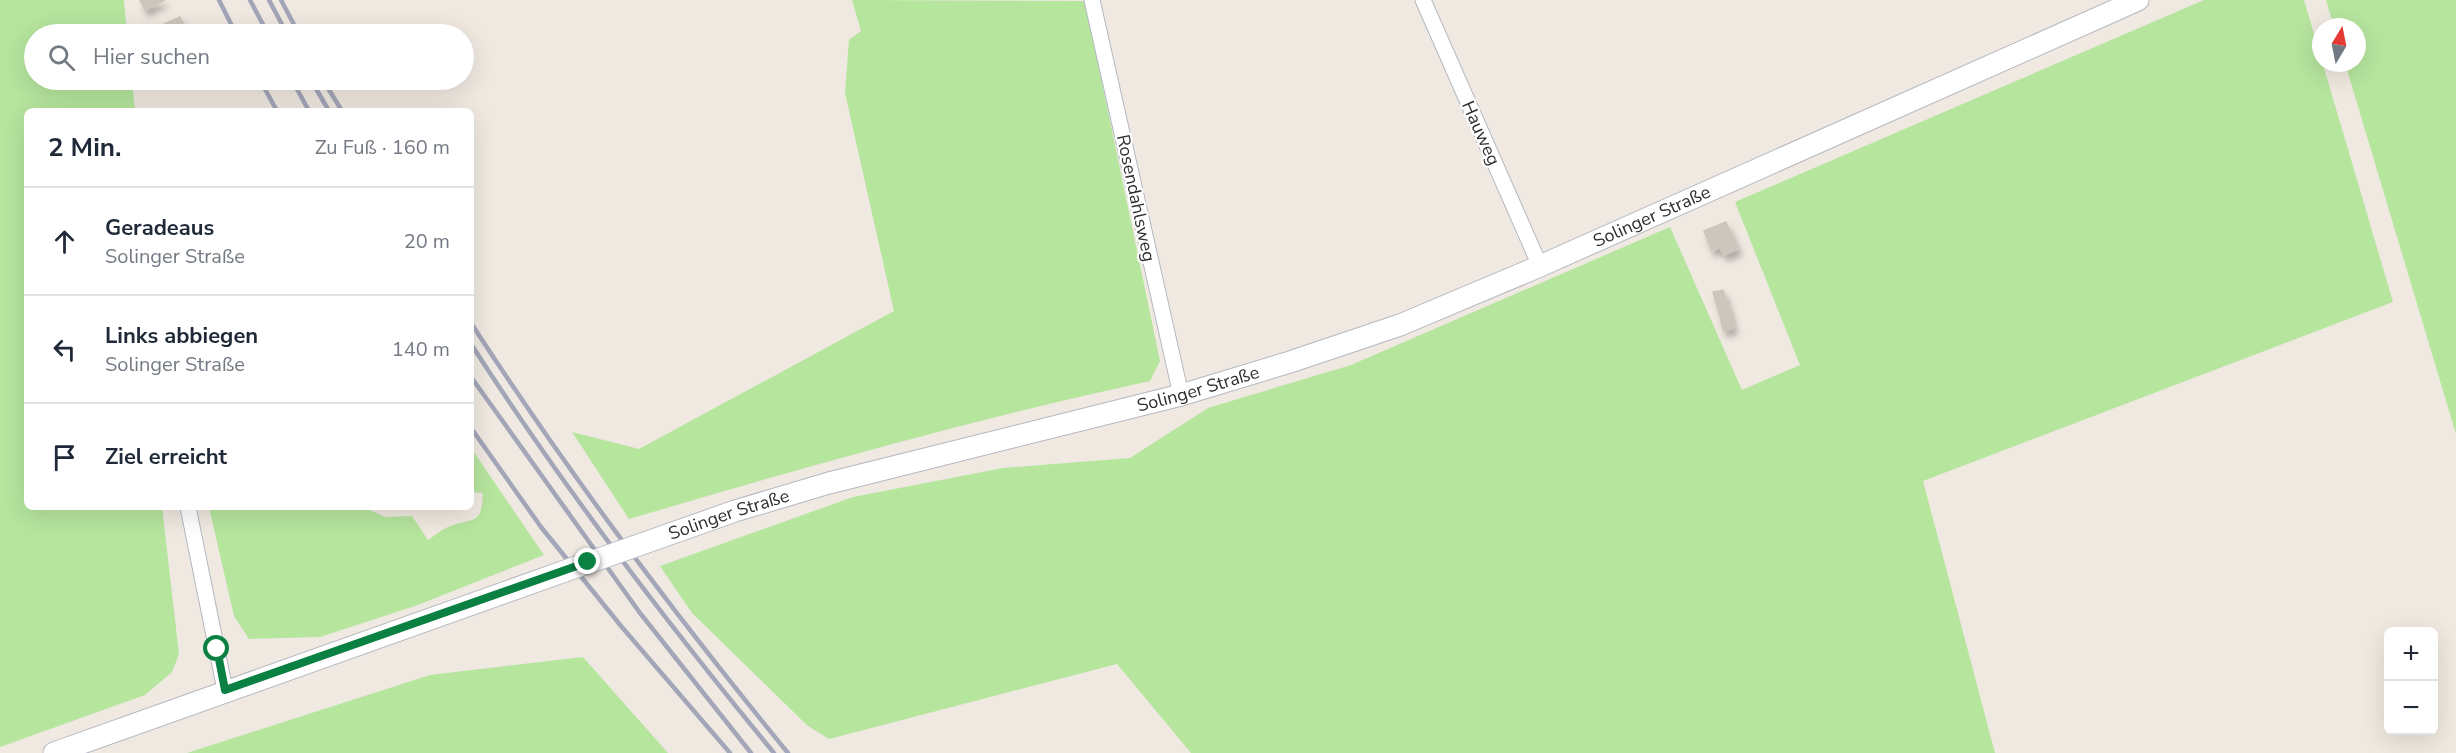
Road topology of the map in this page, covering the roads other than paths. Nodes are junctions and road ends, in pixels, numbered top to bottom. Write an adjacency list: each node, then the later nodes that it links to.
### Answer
1 (1092, 0): 5 (street, Rosendahlsweg)
2 (1422, 0): 4 (street, Hauweg)
3 (2138, 0): 4 (main road, Solinger Straße)
4 (1540, 266): 5 (main road, Solinger Straße)
5 (1181, 395): 7 (main road, Solinger Straße, bridge)
6 (189, 510): 7 (street)
7 (225, 690): 8 (main road, Solinger Straße)
8 (54, 753)

